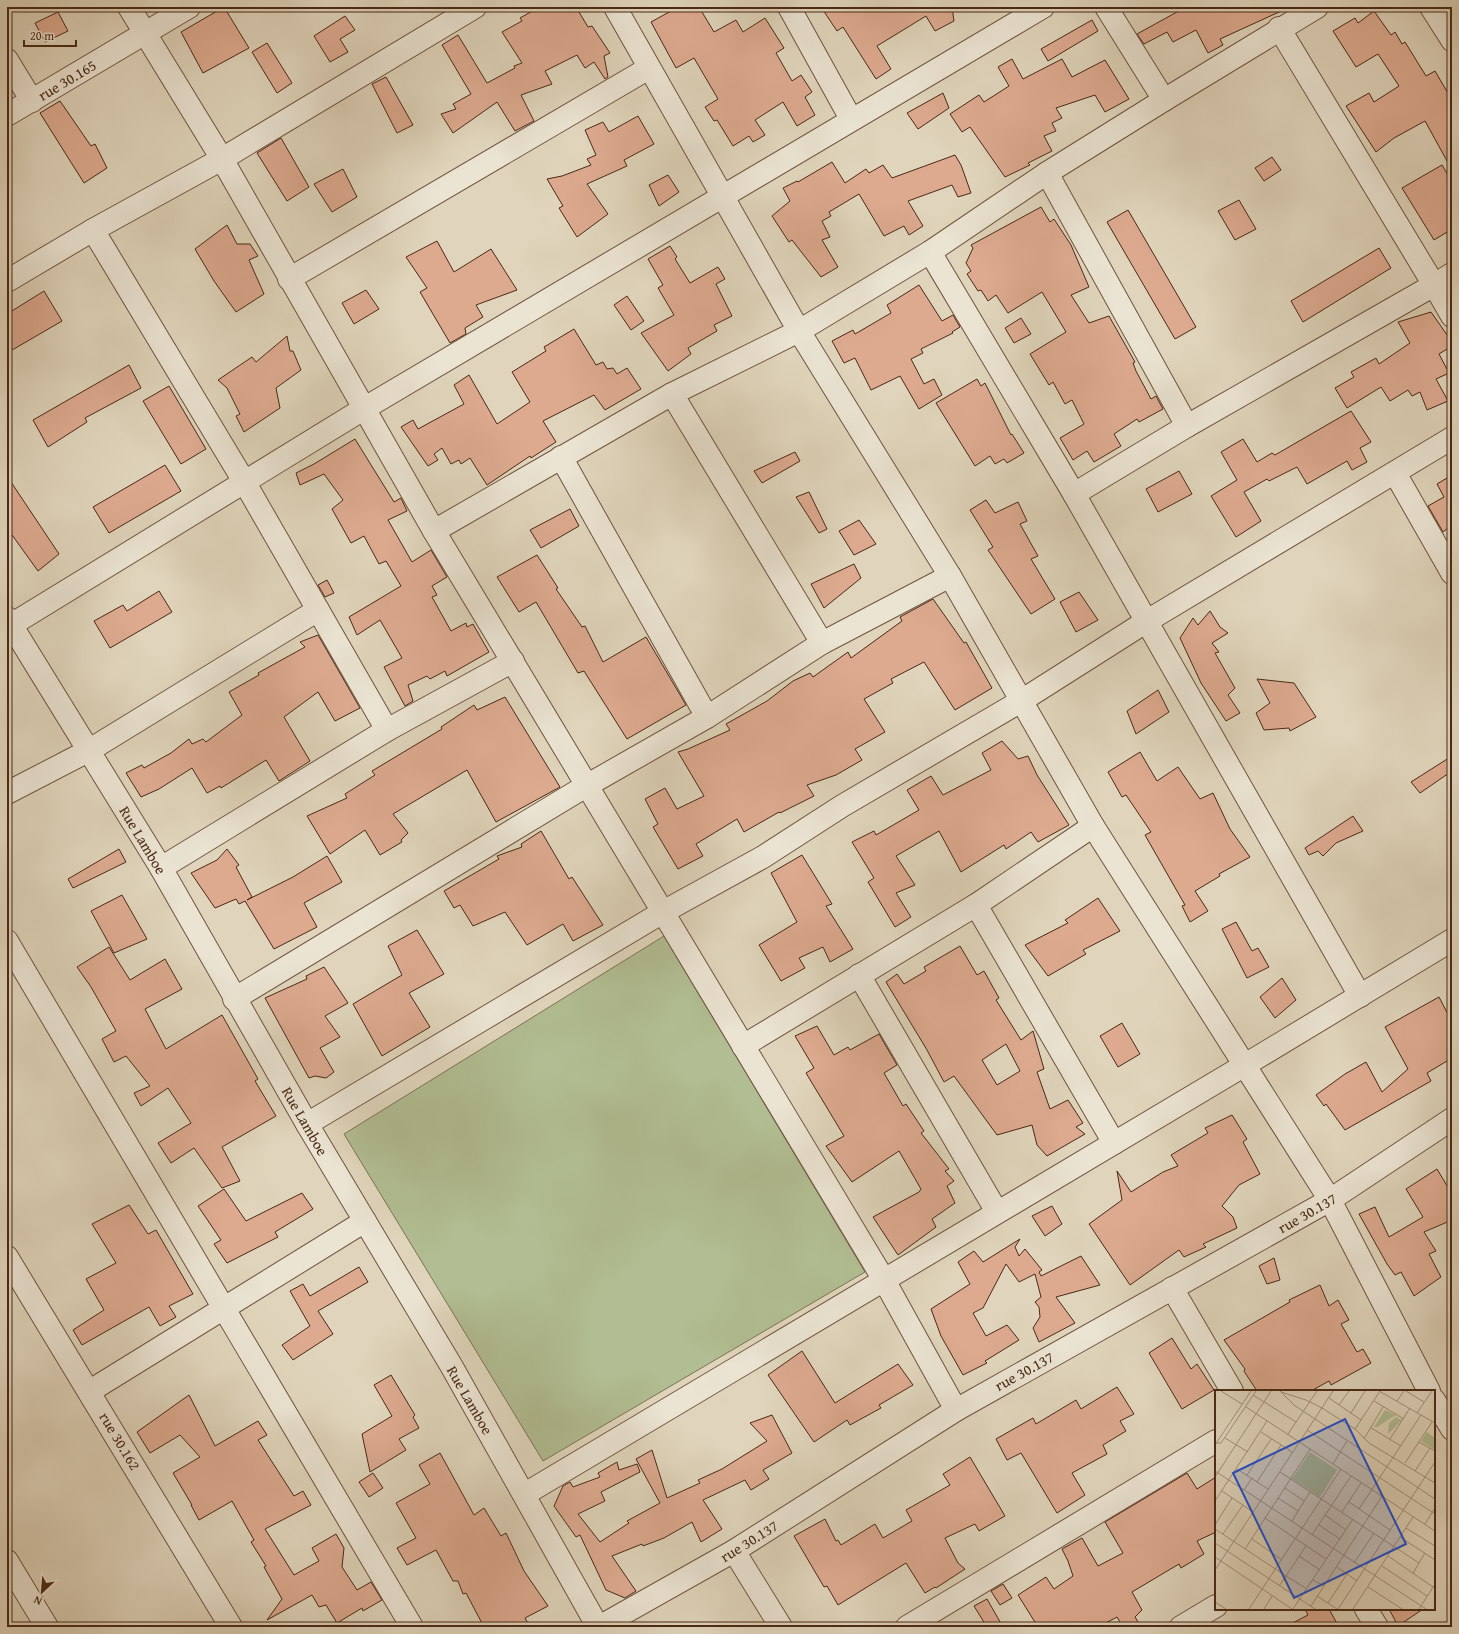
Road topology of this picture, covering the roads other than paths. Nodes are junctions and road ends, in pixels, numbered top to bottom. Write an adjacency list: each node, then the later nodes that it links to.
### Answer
1 (129, 7): 11 (street)
2 (189, 7): 11 (street, rue 30.165)
3 (474, 7): 19 (street)
4 (615, 7): 14 (street)
5 (789, 7): 18 (street)
6 (1043, 7): 18 (street)
7 (1106, 7): 16 (street)
8 (1317, 7): 10 (street)
9 (1431, 7): 12 (street)
10 (1279, 28): 16 (street); 25 (street)
11 (145, 34): 15 (street, rue 30.165); 19 (street)
12 (1452, 40)
13 (7, 60): 15 (street)
14 (649, 68): 21 (street); 24 (street)
15 (32, 100): 17 (street, rue 30.165)
16 (1164, 100): 20 (street)
17 (7, 115)
18 (851, 119): 21 (street)
19 (222, 159): 22 (street); 24 (street)
20 (1047, 173): 23 (street); 31 (street)
21 (722, 196): 28 (street); 30 (street)
22 (93, 230): 26 (street); 35 (street)
23 (930, 252): 28 (street); 36 (street)
24 (289, 278): 30 (street)
25 (1443, 279): 27 (street); 31 (street)
26 (7, 281)
27 (1452, 316)
28 (799, 331): 29 (street); 39 (street)
29 (672, 394): 33 (street); 43 (street)
30 (365, 408): 35 (street); 37 (street)
31 (1187, 426): 36 (street)
32 (1452, 438): 34 (street)
33 (561, 457): 37 (street); 46 (street)
34 (1395, 473): 38 (street); 41 (street)
35 (245, 484): 40 (street); 42 (street)
36 (1074, 494): 41 (street)
37 (434, 531): 44 (street)
38 (1452, 573)
39 (950, 576): 43 (street); 45 (street)
40 (318, 610): 47 (street); 48 (street)
41 (1147, 621): 45 (street); 58 (street)
42 (9, 622): 48 (street, Rue Lamboe)
43 (822, 643): 46 (street)
44 (513, 661): 47 (street); 49 (street)
45 (1021, 701): 51 (street); 54 (street)
46 (707, 717): 49 (street)
47 (387, 730): 52 (street)
48 (88, 751): 50 (street); 52 (street, Rue Lamboe)
49 (586, 786): 54 (street); 59 (street)
50 (7, 793)
51 (1093, 826): 53 (street); 61 (street)
52 (160, 868): 59 (street, Rue Lamboe)
53 (976, 905): 57 (street); 64 (street)
54 (663, 912): 60 (street); 63 (street)
55 (1452, 940): 58 (street)
56 (7, 942): 71 (street)
57 (859, 975): 60 (street); 66 (street)
58 (1360, 996): 61 (street)
59 (234, 999): 63 (street, Rue Lamboe)
60 (743, 1046): 69 (street)
61 (1245, 1066): 64 (street); 65 (street)
62 (1451, 1122): 65 (street, rue 30.137)
63 (307, 1124): 67 (street, Rue Lamboe)
64 (1114, 1142): 66 (street)
65 (1330, 1200): 70 (street, rue 30.137); 73 (street)
66 (997, 1212): 69 (street)
67 (365, 1221): 71 (street); 79 (street, Rue Lamboe)
68 (7, 1256): 74 (street, rue 30.162)
69 (884, 1280): 76 (street); 79 (street)
70 (1172, 1288): 72 (street); 76 (street, rue 30.137)
71 (225, 1308): 74 (street); 86 (street)
72 (1231, 1390)
73 (1428, 1390)
74 (90, 1391): 85 (street, rue 30.162)
75 (1435, 1402): 77 (street)
76 (956, 1410): 80 (street, rue 30.137)
77 (1452, 1429)
78 (1215, 1442): 89 (street)
79 (525, 1494): 87 (street, Rue Lamboe)
80 (734, 1551): 87 (street, rue 30.137); 88 (street)
81 (7, 1561): 84 (street)
82 (1215, 1607): 90 (street)
83 (1367, 1610): 91 (street)
84 (48, 1627)
85 (231, 1627)
86 (412, 1627)
87 (598, 1627)
88 (781, 1627)
89 (907, 1627)
90 (1180, 1627)
91 (1377, 1627)

